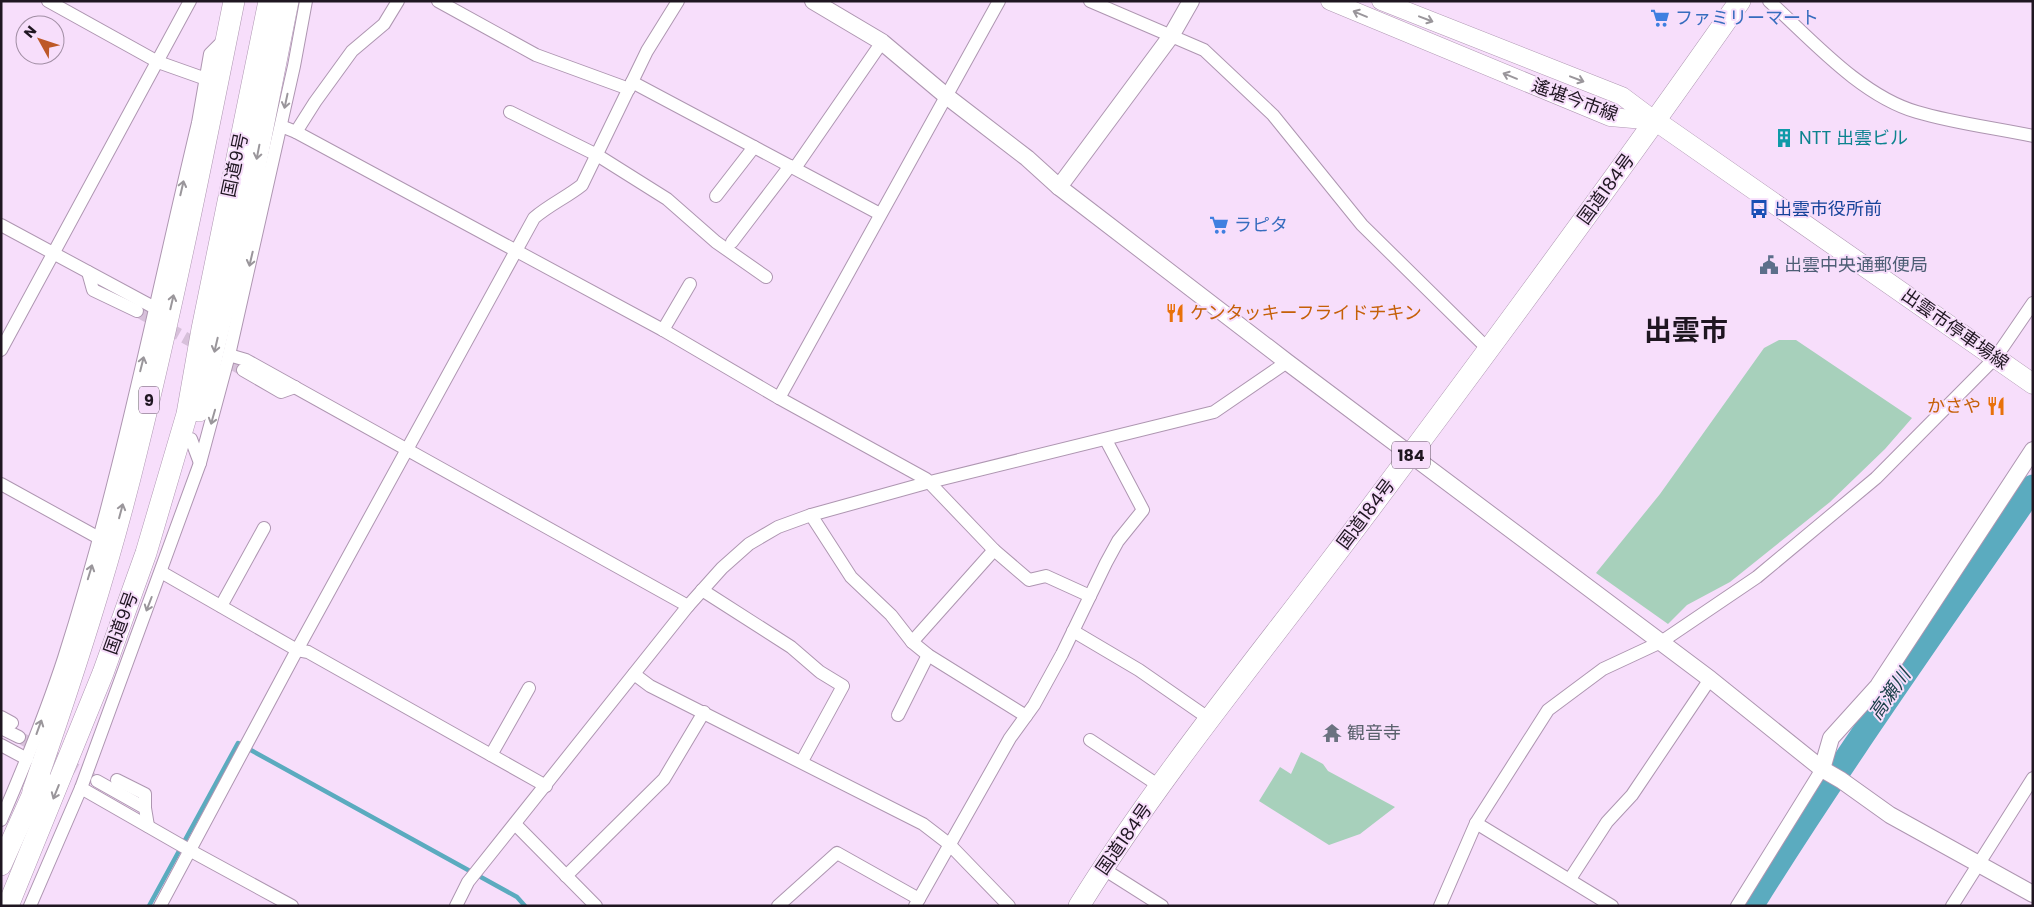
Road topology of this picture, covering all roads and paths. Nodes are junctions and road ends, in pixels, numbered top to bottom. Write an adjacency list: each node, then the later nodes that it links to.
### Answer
1 (48, 1): 23 (street)
2 (190, 1): 23 (street)
3 (234, 1): 21 (highway, 9)
4 (269, 1): 53 (highway, 国道9号 / 9)
5 (288, 1): 19 (highway, 9)
6 (306, 1): 24 (street)
7 (398, 1): 31 (street)
8 (438, 1): 26 (street)
9 (678, 1): 26 (street)
10 (812, 1): 22 (street)
11 (999, 1): 27 (street)
12 (1090, 1): 20 (street)
13 (1191, 1): 20 (street)
14 (1330, 1): 18 (main road, 遙堪今市線, one-way to 14)
15 (1740, 1): 29 (highway, 国道184号 / 184)
16 (1769, 1): 32 (street)
17 (1387, 2): 18 (street); 29 (main road, 遙堪今市線, one-way to 29)
18 (1381, 23): 29 (main road, 遙堪今市線, one-way to 18)
19 (281, 35): 24 (street); 38 (highway, 9, one-way to 38)
20 (1171, 36): 36 (street); 55 (street)
21 (227, 37): 25 (street); 44 (highway, 9)
22 (882, 42): 27 (street); 35 (street)
23 (158, 62): 25 (street); 46 (street)
24 (294, 66): 30 (street, one-way to 30)
25 (206, 79): 40 (street, one-way to 25)
26 (631, 86): 33 (street); 34 (street)
27 (945, 95): 36 (street); 39 (street)
28 (510, 112): 34 (street)
29 (1656, 121): 55 (highway, 国道184号 / 184); 58 (main road, 出雲市停車場線)
30 (281, 126): 31 (street); 42 (street)
31 (296, 132): 45 (street)
32 (2033, 136)
33 (754, 147): 35 (street); 37 (street)
34 (597, 155): 45 (street); 48 (street)
35 (792, 167): 39 (street); 43 (street)
36 (1059, 187): 59 (street)
37 (716, 196)
38 (246, 213): 42 (street); 65 (highway, 9, one-way to 65)
39 (880, 214): 63 (street)
40 (175, 217): 44 (street); 51 (street)
41 (3, 231): 46 (street)
42 (256, 238): 57 (street, one-way to 57)
43 (732, 242)
44 (184, 247): 68 (highway, 9, one-way to 44)
45 (517, 252): 54 (street); 69 (street)
46 (53, 254): 47 (street); 56 (street)
47 (88, 272): 51 (street); 52 (street)
48 (766, 277)
49 (690, 284): 54 (street)
50 (2033, 303): 58 (street)
51 (155, 308): 64 (street, one-way to 51)
52 (137, 311)
53 (202, 329): 78 (highway, 国道9号 / 9); 112 (highway, 国道9号 / 9)
54 (663, 330): 63 (street)
55 (1488, 349): 70 (highway, 国道184号 / 184)
56 (1, 350)
57 (229, 356): 62 (street); 71 (street, one-way to 71)
58 (1996, 357): 61 (main road, 出雲市停車場線); 86 (street)
59 (1287, 362): 66 (street); 70 (street)
60 (243, 370): 62 (street)
61 (2033, 384)
62 (295, 387): 69 (street)
63 (779, 398): 72 (street)
64 (126, 428): 68 (street); 76 (street)
65 (191, 439): 71 (street); 78 (highway, 9)
66 (1106, 440): 72 (street); 81 (street)
67 (2033, 450): 105 (street)
68 (137, 451): 112 (highway, 9, one-way to 68)
69 (407, 451): 83 (street); 87 (street)
70 (1411, 454): 86 (street); 97 (highway, 国道184号 / 184)
71 (200, 463): 79 (street)
72 (930, 482): 74 (street); 77 (street)
73 (1, 484): 76 (street)
74 (811, 515): 80 (street); 85 (street)
75 (264, 528): 82 (street)
76 (99, 538): 103 (street, one-way to 76)
77 (994, 550): 81 (street); 85 (street)
78 (146, 553): 89 (highway, 国道9号 / 9)
79 (161, 572): 82 (street); 93 (street, one-way to 93)
80 (702, 590): 83 (street); 104 (street)
81 (1090, 596): 84 (street)
82 (221, 606): 87 (street)
83 (688, 606): 90 (street)
84 (1073, 631): 96 (street); 97 (street)
85 (912, 642): 88 (street)
86 (1660, 642): 91 (street); 115 (street)
87 (297, 650): 102 (street); 119 (street)
88 (928, 655): 95 (street); 96 (street)
89 (103, 673): 93 (street); 124 (highway, 国道9号 / 9, one-way to 124)
90 (634, 674): 94 (street); 109 (street)
91 (1710, 679): 105 (street); 125 (street)
92 (529, 688): 102 (street)
93 (112, 700): 111 (street)
94 (704, 712): 104 (street); 123 (street)
95 (898, 715)
96 (1026, 716): 118 (street)
97 (1211, 720): 110 (highway, 国道184号 / 184)
98 (5, 722): 99 (street)
99 (19, 737)
100 (1090, 740): 110 (street)
101 (1, 745): 103 (street)
102 (491, 756): 109 (street)
103 (28, 759): 114 (street)
104 (802, 761): 118 (street)
105 (1822, 769): 120 (street); 140 (street)
106 (2033, 778): 120 (street)
107 (117, 780): 113 (street)
108 (97, 781): 113 (street)
109 (546, 786): 116 (street)
110 (1161, 787): 122 (highway, 国道184号 / 184)
111 (81, 788): 117 (street); 129 (street)
112 (33, 791): 121 (highway, 国道9号 / 9)
113 (145, 808): 117 (street)
114 (1, 820)
115 (1476, 823): 125 (street); 138 (street)
116 (515, 824): 123 (street); 132 (street)
117 (148, 826): 119 (street)
118 (948, 844): 127 (street); 135 (street)
119 (191, 851): 130 (street); 131 (street)
120 (1977, 864): 126 (street); 141 (street)
121 (1, 865)
122 (1102, 868): 136 (highway, 国道184号 / 184); 137 (street)
123 (566, 876): 133 (street)
124 (22, 877): 128 (highway, 国道9号 / 9); 129 (street)
125 (1570, 879): 139 (street)
126 (2033, 894)
127 (917, 902): 134 (street)
128 (8, 906)
129 (29, 906)
130 (160, 906)
131 (292, 906)
132 (456, 906)
133 (596, 906)
134 (778, 906)
135 (1009, 906)
136 (1079, 906)
137 (1162, 906)
138 (1440, 906)
139 (1612, 906)
140 (1737, 906)
141 (1952, 906)

